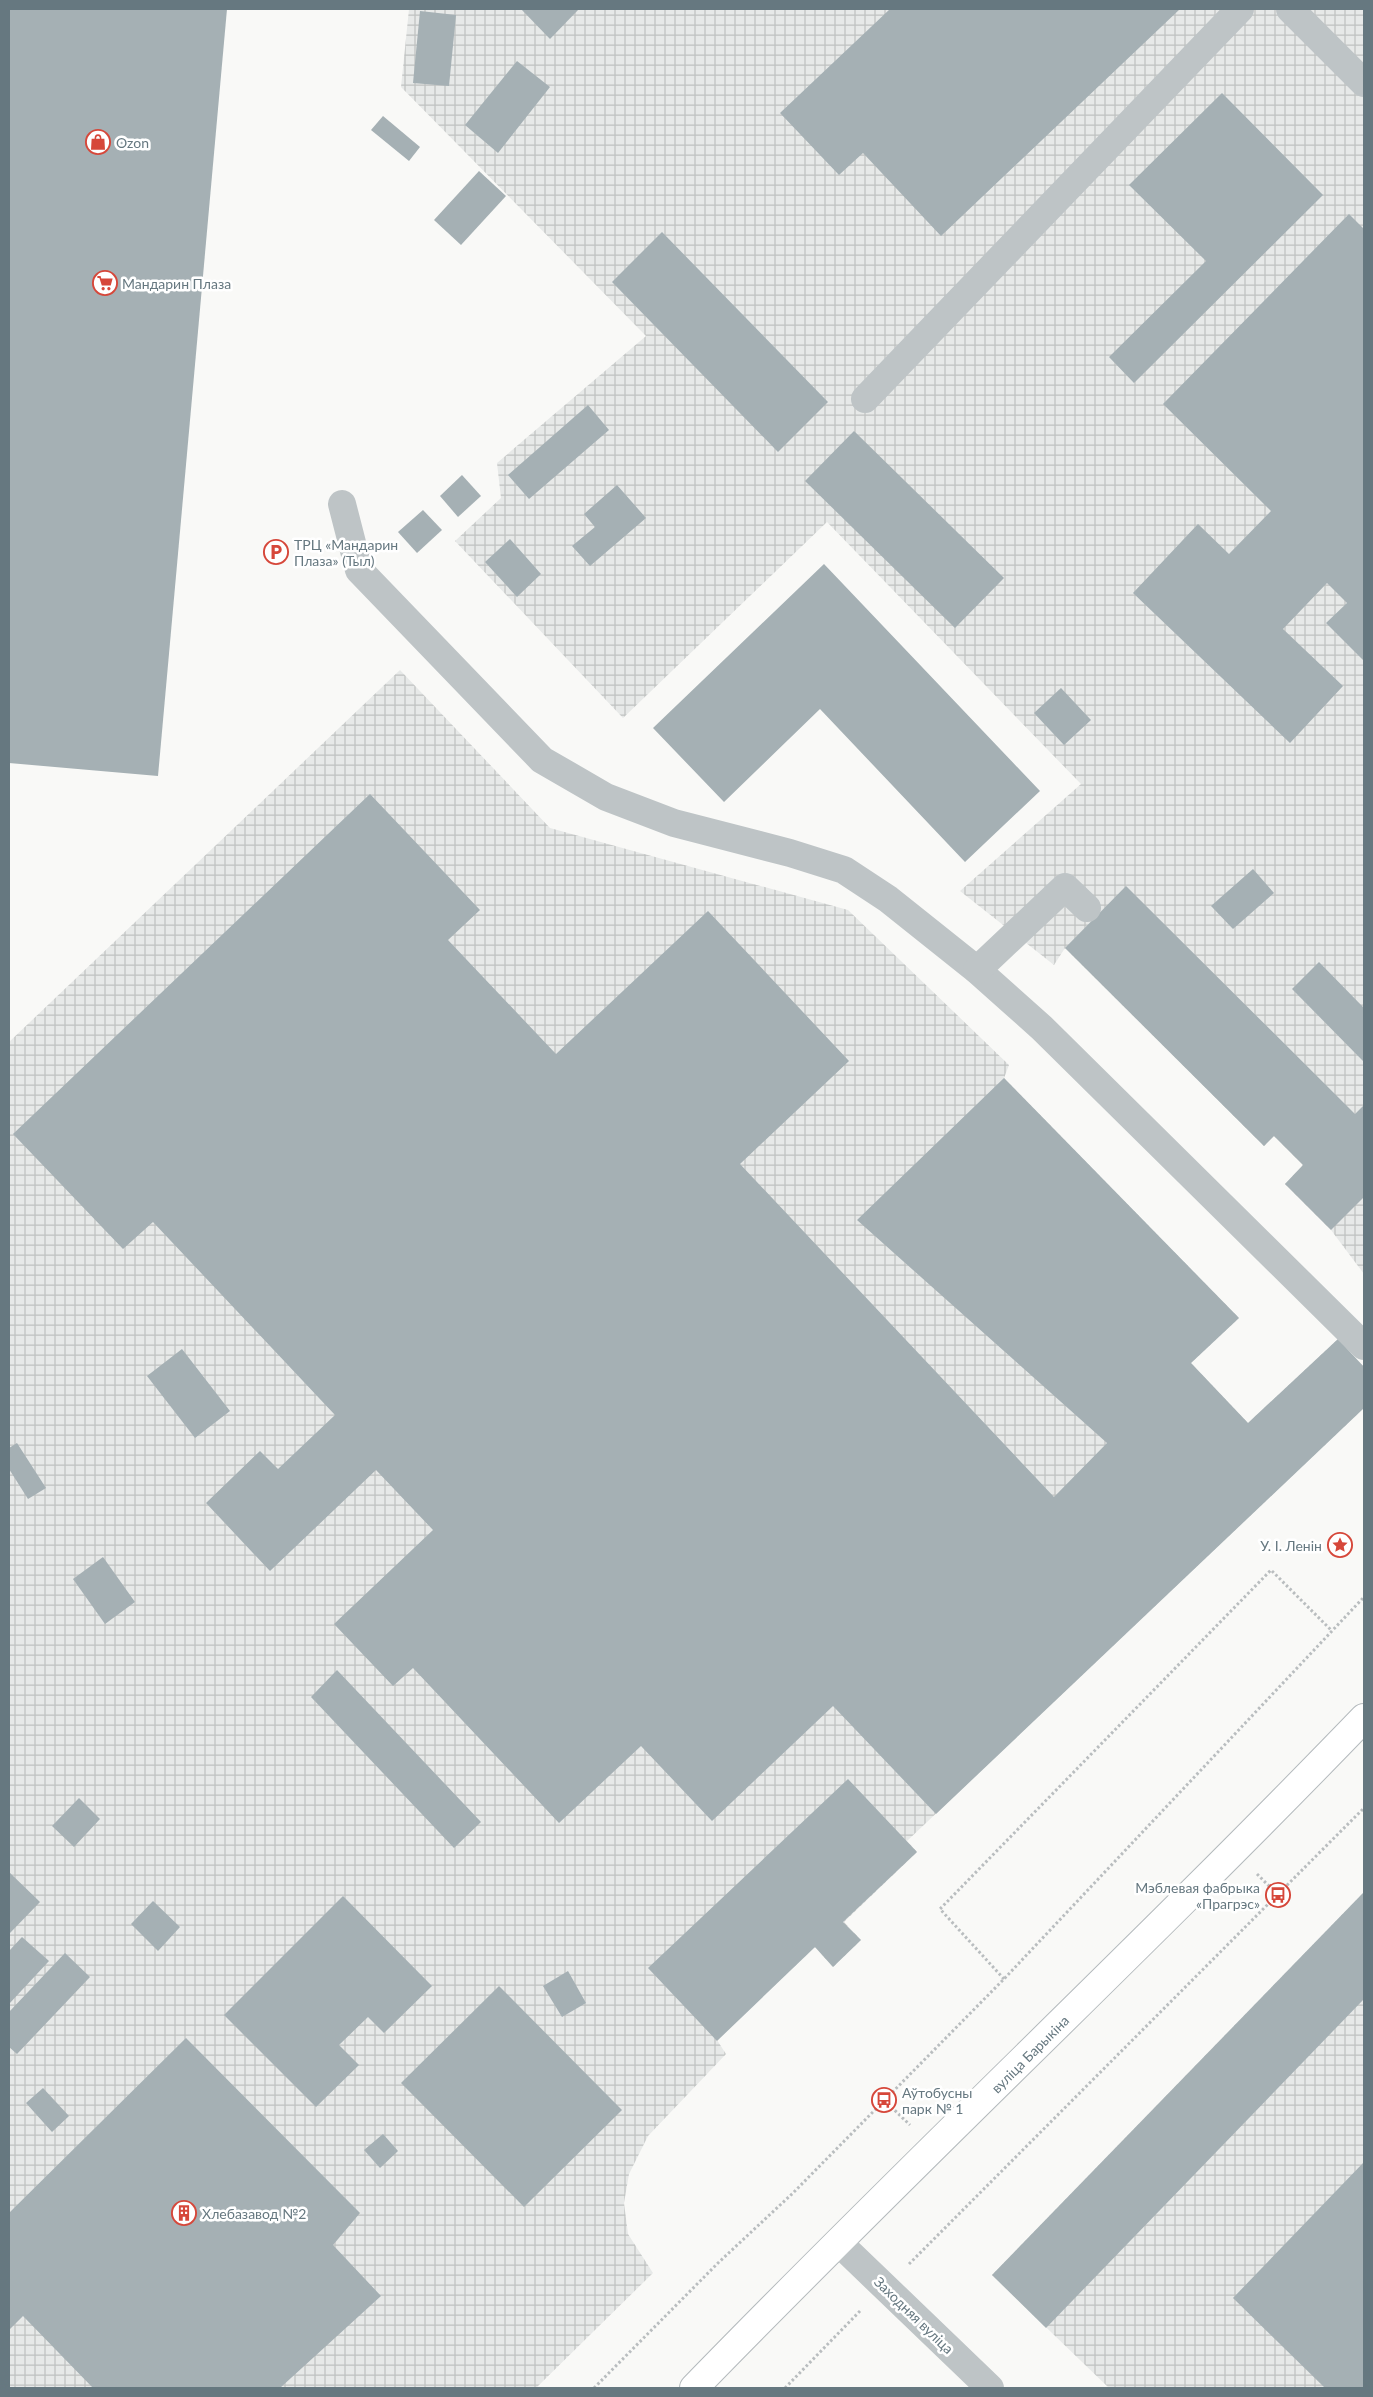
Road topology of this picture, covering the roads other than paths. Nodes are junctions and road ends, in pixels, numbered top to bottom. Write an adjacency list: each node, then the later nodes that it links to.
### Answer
1 (1240, 9): 4 (street)
2 (1290, 9): 3 (street)
3 (1364, 83)
4 (865, 398)
5 (342, 504): 7 (street)
6 (1088, 908): 7 (street)
7 (977, 970): 8 (street)
8 (1364, 1346)
9 (1364, 1718): 10 (main road, вуліца Барыкіна)
10 (838, 2242): 11 (main road, вуліца Барыкіна); 12 (street, Заходняя вуліца)
11 (694, 2388)
12 (990, 2388)

